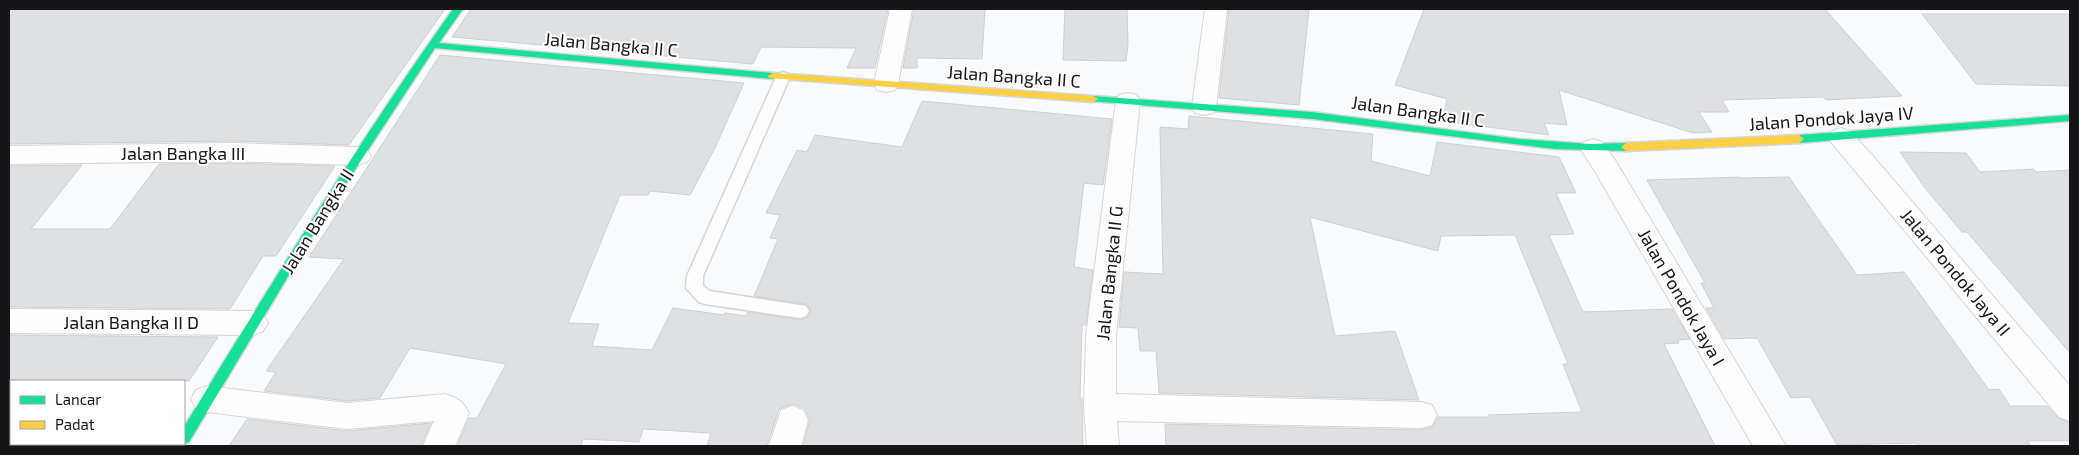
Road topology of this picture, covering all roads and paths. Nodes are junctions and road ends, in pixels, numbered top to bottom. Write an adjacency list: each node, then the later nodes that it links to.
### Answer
1 (458, 9): 4 (street, Jalan Bangka II)
2 (901, 9): 6 (street)
3 (1216, 9): 8 (street)
4 (432, 44): 5 (street, Jalan Bangka II C); 13 (street, Jalan Bangka II)
5 (783, 77): 6 (street, Jalan Bangka II C); 14 (lane)
6 (886, 84): 7 (street, Jalan Bangka II C)
7 (1128, 101): 8 (street, Jalan Bangka II C); 18 (street, Jalan Bangka II G)
8 (1204, 107): 11 (street, Jalan Bangka II C)
9 (2070, 118): 10 (street, Jalan Pondok Jaya IV)
10 (1841, 137): 11 (street, Jalan Pondok Jaya IV); 19 (street, Jalan Pondok Jaya II)
11 (1593, 148): 24 (street, Jalan Pondok Jaya I)
12 (9, 155): 13 (street, Jalan Bangka III)
13 (358, 156): 16 (street, Jalan Bangka II)
14 (800, 311)
15 (9, 321): 16 (street, Jalan Bangka II D)
16 (253, 322): 17 (street, Jalan Bangka II)
17 (207, 399): 21 (street, Jalan Bangka II); 22 (street)
18 (1100, 407): 20 (street); 23 (street, Jalan Bangka II G)
19 (2070, 408)
20 (1421, 414)
21 (185, 436)
22 (439, 446)
23 (1103, 446)
24 (1770, 446)

